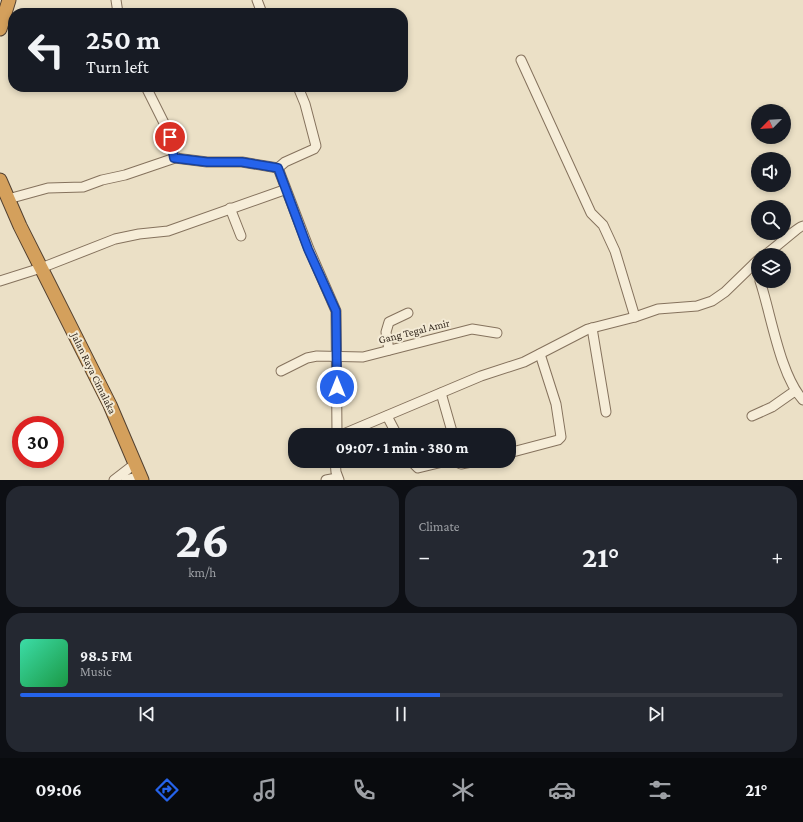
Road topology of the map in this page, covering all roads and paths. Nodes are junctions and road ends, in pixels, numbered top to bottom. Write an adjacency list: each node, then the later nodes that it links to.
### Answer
1 (9, 0): 2 (highway)
2 (0, 29)
3 (521, 60): 20 (street)
4 (148, 92): 6 (street)
5 (300, 92): 7 (street)
6 (174, 158): 7 (street); 10 (street)
7 (278, 168): 9 (street)
8 (0, 180): 10 (highway, Jalan Raya Cimalaka)
9 (284, 190): 11 (street); 25 (street)
10 (8, 199): 16 (highway, Jalan Raya Cimalaka)
11 (230, 208): 13 (street); 16 (street)
12 (803, 226): 14 (street)
13 (242, 236)
14 (776, 248)
15 (751, 267): 20 (street)
16 (41, 268): 17 (street); 39 (highway, Jalan Raya Cimalaka)
17 (0, 281)
18 (762, 288): 27 (street)
19 (408, 313): 23 (street)
20 (635, 317): 21 (street)
21 (592, 328): 24 (street); 30 (street)
22 (497, 333): 23 (street, Gang Tegal Amir)
23 (389, 350): 25 (street, Gang Tegal Amir)
24 (540, 354): 28 (street); 37 (street)
25 (336, 356): 26 (street, Gang Tegal Amir); 33 (street)
26 (281, 371)
27 (796, 392): 29 (street); 32 (street)
28 (441, 393): 31 (street); 36 (street)
29 (803, 400)
30 (606, 412)
31 (387, 416): 34 (street); 35 (street)
32 (752, 416)
33 (337, 428)
34 (358, 428)
35 (393, 428)
36 (451, 428)
37 (516, 452)
38 (336, 468): 40 (street)
39 (139, 473): 41 (street); 42 (street)
40 (338, 479): 43 (street)
41 (114, 480)
42 (126, 480)
43 (326, 480)

